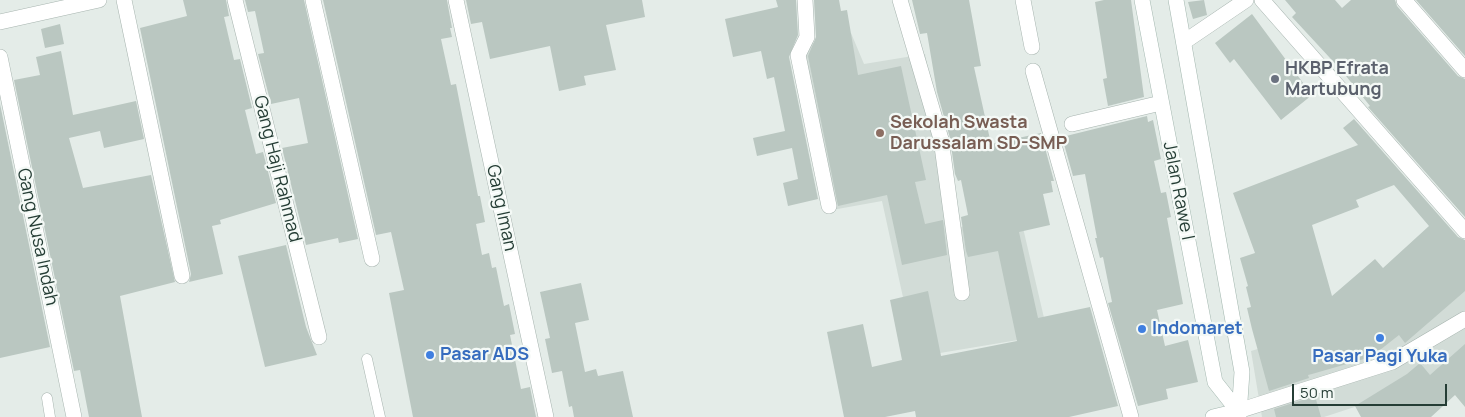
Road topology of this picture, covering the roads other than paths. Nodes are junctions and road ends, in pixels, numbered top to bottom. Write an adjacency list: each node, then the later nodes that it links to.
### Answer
1 (124, 0): 26 (street)
2 (234, 0): 29 (street, Gang Haji Rahmad)
3 (314, 0): 25 (street)
4 (456, 0): 36 (street, Gang Iman)
5 (805, 0): 23 (street)
6 (900, 0): 27 (street)
7 (1023, 0): 17 (street)
8 (1142, 0): 21 (street, Jalan Rawe I)
9 (1176, 0): 16 (street, Jalan Rawe I)
10 (1246, 0): 16 (street)
11 (1262, 0): 24 (street)
12 (1404, 0): 19 (street)
13 (90, 1): 14 (street)
14 (51, 6): 15 (street)
15 (0, 22)
16 (1184, 42): 32 (street, Jalan Rawe I)
17 (1032, 47)
18 (0, 57): 34 (street, Gang Nusa Indah)
19 (1465, 70)
20 (1033, 71): 37 (street)
21 (1161, 104): 22 (street); 32 (street, Jalan Rawe I)
22 (1072, 124)
23 (829, 206)
24 (1465, 231)
25 (372, 259)
26 (182, 276)
27 (962, 292)
28 (1465, 319): 32 (street)
29 (319, 337)
30 (367, 359): 35 (lane)
31 (47, 398): 33 (lane)
32 (1239, 414): 38 (street)
33 (50, 417)
34 (74, 417)
35 (380, 417)
36 (546, 417)
37 (1131, 417)
38 (1212, 417)

